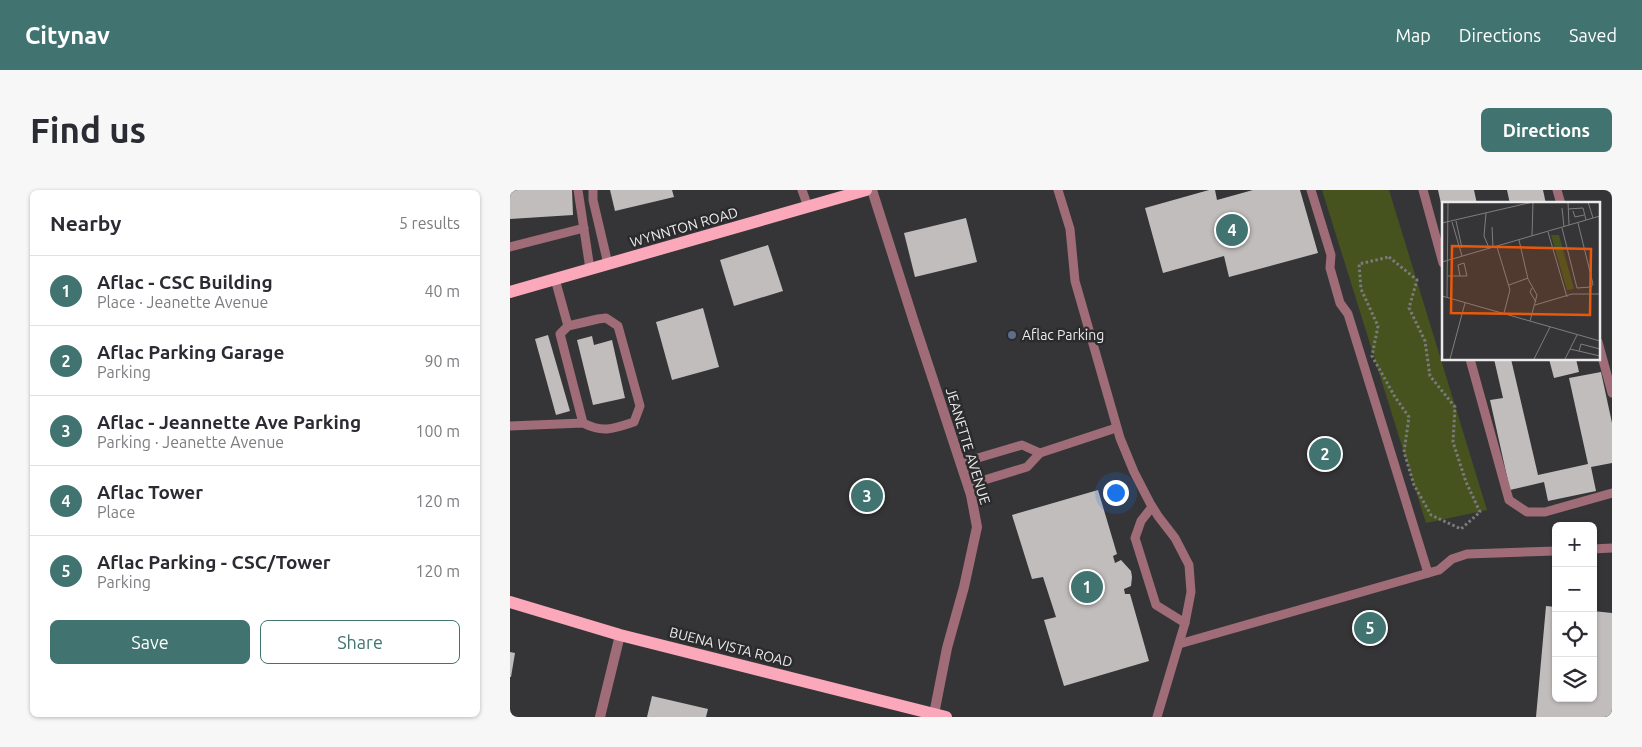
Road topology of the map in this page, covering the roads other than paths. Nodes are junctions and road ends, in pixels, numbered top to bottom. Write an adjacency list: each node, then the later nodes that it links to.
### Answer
1 (578, 190): 11 (lane)
2 (593, 190): 14 (lane)
3 (802, 190): 10 (lane)
4 (866, 190): 9 (main road, WYNNTON ROAD)
5 (872, 190): 26 (street, JEANETTE AVENUE)
6 (1058, 190): 24 (lane)
7 (1311, 190): 33 (lane)
8 (1423, 190): 13 (lane)
9 (838, 194): 10 (main road, WYNNTON ROAD)
10 (808, 207): 14 (main road, WYNNTON ROAD)
11 (584, 228): 12 (lane); 15 (lane)
12 (510, 247)
13 (1442, 259)
14 (608, 264): 15 (main road, WYNNTON ROAD)
15 (590, 270): 16 (main road, WYNNTON ROAD)
16 (555, 280): 17 (main road, WYNNTON ROAD); 18 (lane)
17 (510, 292)
18 (568, 326): 22 (lane); 22 (lane)
19 (1600, 349): 21 (lane)
20 (1470, 360): 28 (lane)
21 (1612, 393)
22 (583, 423): 23 (lane)
23 (510, 426)
24 (1116, 428): 25 (lane); 29 (lane)
25 (1040, 453): 26 (lane); 27 (lane)
26 (961, 464): 27 (street, JEANETTE AVENUE)
27 (968, 485): 38 (street, JEANETTE AVENUE)
28 (1612, 493)
29 (1152, 507): 35 (lane); 35 (lane)
30 (1612, 548): 31 (lane)
31 (1597, 549)
32 (1552, 551): 33 (lane)
33 (1428, 573): 37 (lane)
34 (510, 602): 36 (main road, BUENA VISTA ROAD)
35 (1185, 623): 37 (lane)
36 (620, 635): 38 (main road, BUENA VISTA ROAD); 39 (street)
37 (1179, 644): 40 (lane)
38 (940, 715)
39 (600, 717)
40 (1157, 717)

